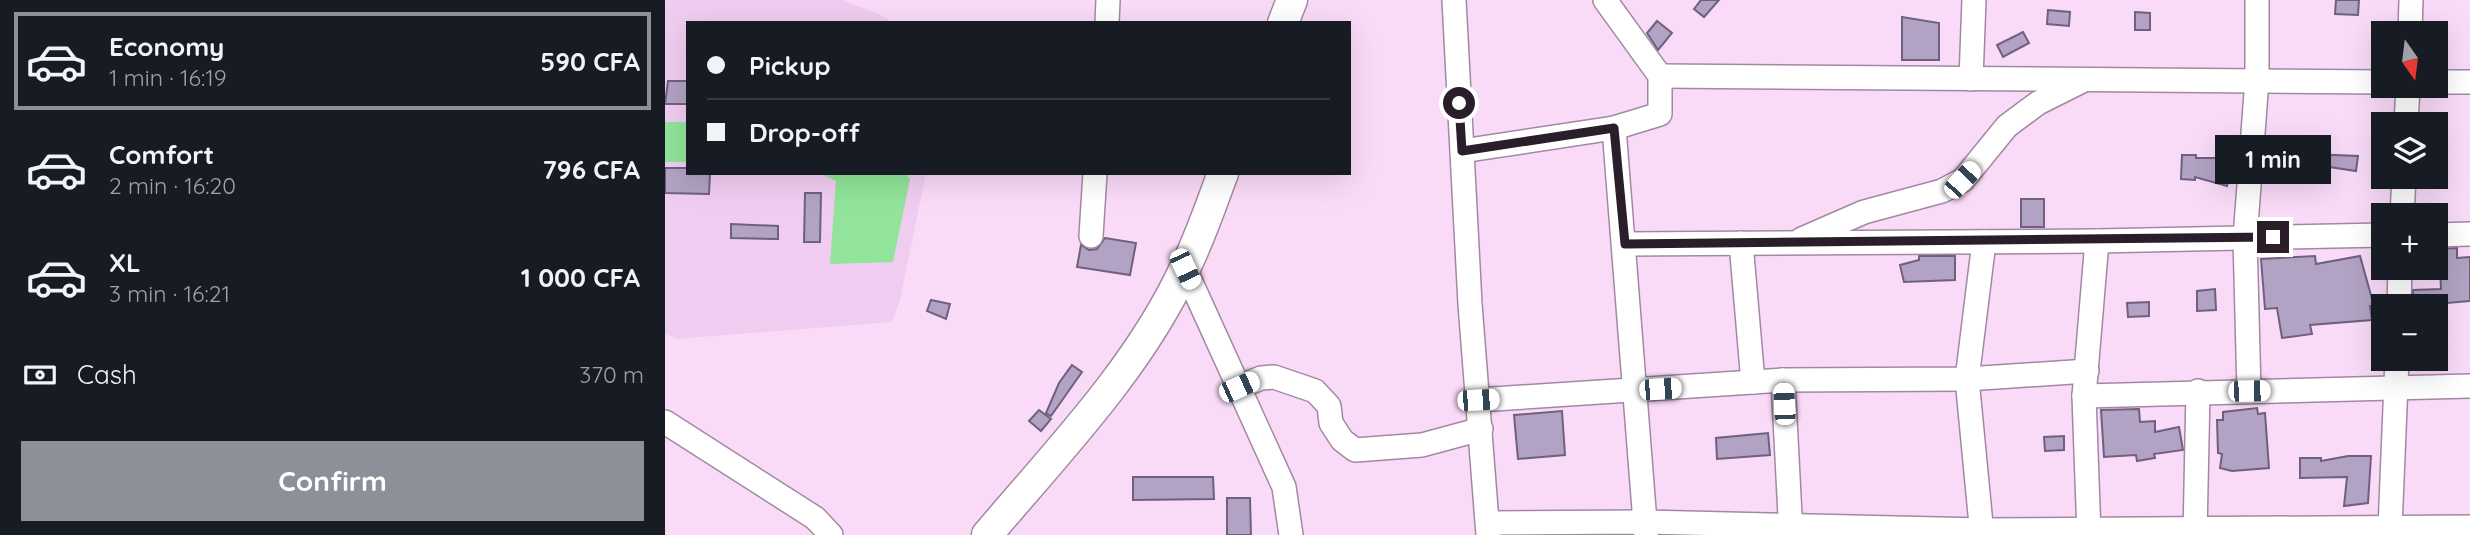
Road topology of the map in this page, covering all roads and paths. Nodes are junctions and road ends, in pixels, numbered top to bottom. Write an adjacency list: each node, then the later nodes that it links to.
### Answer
1 (1108, 0): 8 (street)
2 (1292, 0): 9 (main road)
3 (1454, 0): 19 (street)
4 (1974, 0): 12 (street)
5 (2257, 0): 14 (street)
6 (2411, 0): 10 (street)
7 (1608, 2): 11 (street)
8 (1107, 21)
9 (1284, 21)
10 (2410, 21)
11 (1660, 76): 12 (street); 18 (street)
12 (1971, 79): 13 (street)
13 (2085, 79): 14 (street); 30 (street)
14 (2257, 80): 15 (street); 26 (street)
15 (2371, 82)
16 (2448, 82): 17 (street)
17 (2470, 82)
18 (1614, 128): 19 (street); 31 (street)
19 (1462, 151): 45 (street)
20 (1095, 175): 25 (street)
21 (1222, 175): 32 (main road)
22 (2448, 234): 23 (street)
23 (2470, 234)
24 (2371, 235): 26 (street)
25 (1091, 236)
26 (2245, 238): 27 (street); 43 (street)
27 (2097, 241): 28 (street); 33 (street)
28 (1984, 242): 30 (street); 35 (street)
29 (1741, 243): 30 (street); 31 (street); 37 (street)
30 (1795, 243)
31 (1625, 244): 41 (street)
32 (1185, 269): 39 (street); 57 (main road)
33 (2087, 371): 35 (street); 44 (street)
34 (2396, 371): 40 (street)
35 (1968, 379): 36 (street); 55 (street)
36 (1783, 380): 37 (street); 52 (street)
37 (1753, 382): 41 (street)
38 (2470, 386): 40 (street)
39 (1239, 387): 47 (street); 58 (street)
40 (2395, 388): 43 (street); 50 (street)
41 (1637, 391): 45 (street); 49 (street)
42 (2198, 391): 43 (street); 44 (street); 54 (street)
43 (2249, 391)
44 (2084, 396): 53 (street)
45 (1478, 400): 47 (street)
46 (665, 422): 56 (street)
47 (1481, 429): 51 (street)
48 (2470, 527): 50 (street)
49 (1645, 528): 51 (street); 52 (street)
50 (2390, 528): 54 (street)
51 (1488, 529)
52 (1791, 530): 55 (street)
53 (2089, 532): 54 (street); 55 (street)
54 (2194, 532)
55 (1982, 533)
56 (831, 535)
57 (987, 535)
58 (1291, 535)

